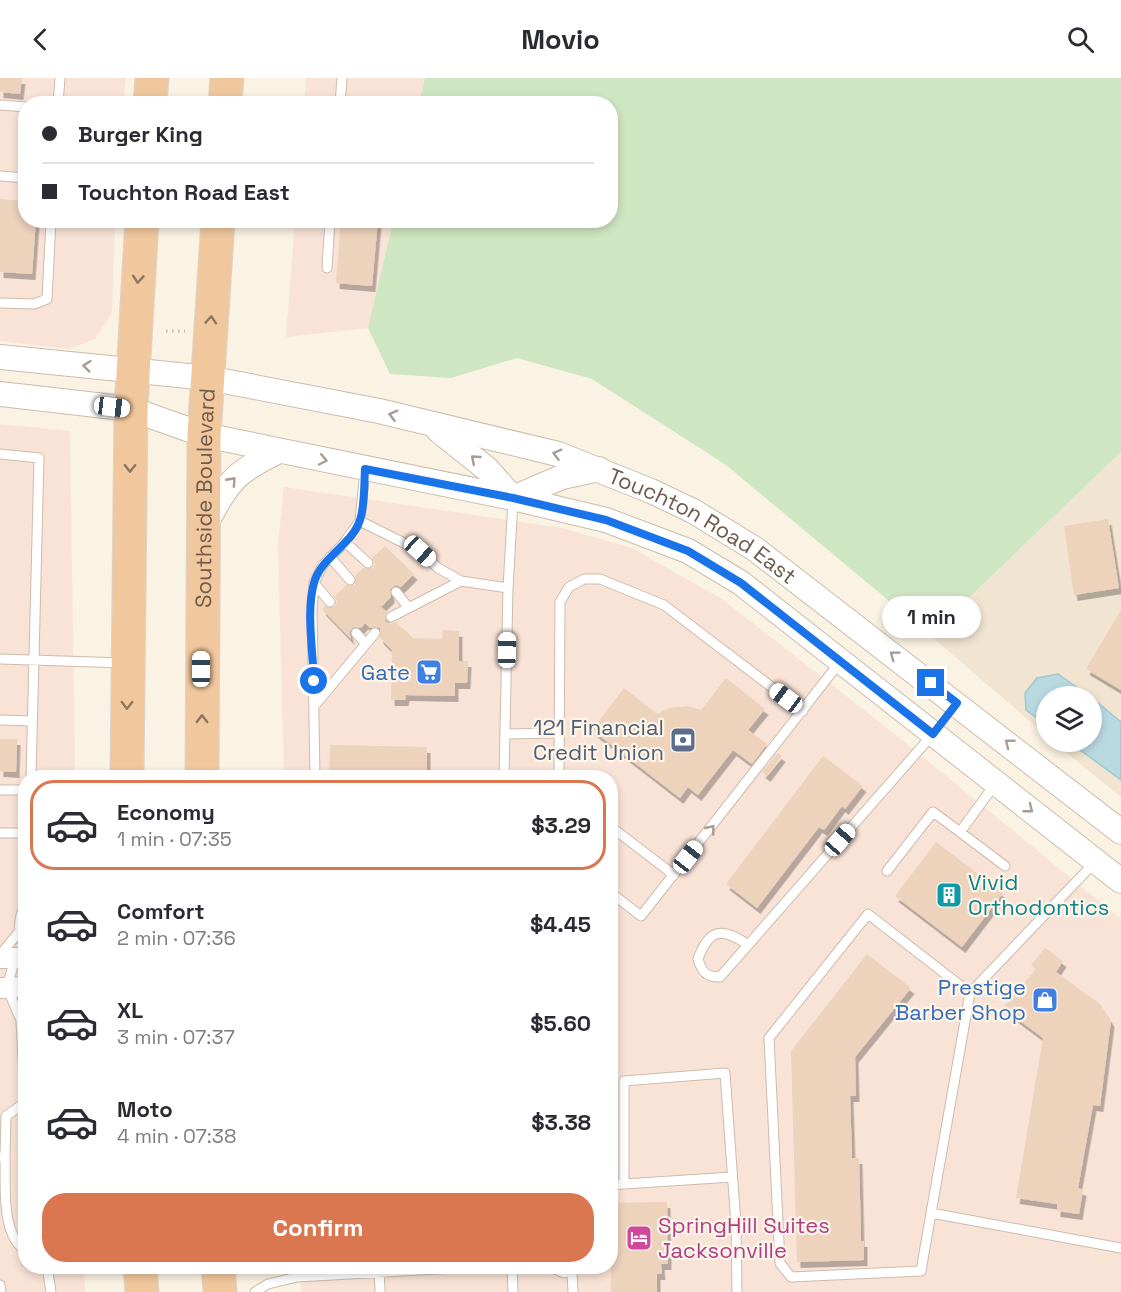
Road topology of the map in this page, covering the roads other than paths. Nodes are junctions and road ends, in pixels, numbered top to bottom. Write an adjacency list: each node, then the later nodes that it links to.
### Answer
1 (60, 78): 5 (lane)
2 (152, 78): 6 (highway)
3 (227, 78): 7 (highway)
4 (342, 78): 8 (lane)
5 (59, 96)
6 (151, 96)
7 (226, 96)
8 (341, 96)
9 (0, 105): 10 (lane)
10 (18, 106)
11 (0, 176): 12 (lane)
12 (18, 177)
13 (51, 228): 18 (lane)
14 (141, 228): 20 (highway, one-way to 20)
15 (217, 228): 21 (highway, Southside Boulevard, one-way to 15)
16 (330, 228): 17 (lane)
17 (327, 268)
18 (0, 303)
19 (0, 357): 20 (street, Touchton Road East, one-way to 19)
20 (132, 371): 21 (street, Touchton Road East); 23 (highway)
21 (208, 378): 24 (street, Touchton Road East, one-way to 21); 25 (highway, Southside Boulevard)
22 (0, 394): 23 (street, Touchton Road East)
23 (130, 409): 25 (street, Touchton Road East); 50 (highway, one-way to 50)
24 (432, 425): 29 (street, Touchton Road East, one-way to 24); 30 (street, one-way to 24)
25 (204, 435): 26 (street, Touchton Road East); 32 (highway, Southside Boulevard)
26 (279, 451): 28 (street, Touchton Road East, one-way to 28); 32 (street, one-way to 26)
27 (0, 454): 48 (lane)
28 (365, 469): 30 (street, Touchton Road East); 31 (lane)
29 (600, 469): 30 (street); 51 (street, Touchton Road East, one-way to 29)
30 (513, 498): 39 (lane); 49 (street, Touchton Road East)
31 (360, 520): 33 (lane); 37 (lane)
32 (203, 529): 61 (highway, Southside Boulevard, one-way to 32)
33 (345, 542): 34 (lane); 35 (lane)
34 (330, 557): 36 (lane); 38 (lane)
35 (368, 563)
36 (350, 580)
37 (461, 581): 39 (lane); 42 (lane)
38 (314, 583): 41 (lane); 52 (lane)
39 (508, 588): 57 (lane)
40 (396, 592): 42 (lane)
41 (330, 602)
42 (409, 608): 43 (lane)
43 (391, 616)
44 (356, 633): 46 (lane)
45 (375, 633): 46 (lane)
46 (366, 644): 52 (lane)
47 (0, 659): 48 (lane)
48 (34, 660): 50 (lane); 55 (lane)
49 (840, 662): 53 (lane); 58 (street, Touchton Road East)
50 (128, 663): 60 (highway, one-way to 60)
51 (957, 703): 58 (street); 68 (street, Touchton Road East, one-way to 51)
52 (315, 705): 62 (lane)
53 (803, 711): 56 (lane); 76 (lane, one-way to 53)
54 (0, 720): 55 (lane)
55 (32, 721): 59 (lane)
56 (559, 733): 57 (lane); 64 (lane)
57 (506, 734): 63 (lane)
58 (933, 734): 65 (street, Touchton Road East); 81 (lane)
59 (31, 770)
60 (127, 770)
61 (202, 770)
62 (315, 770)
63 (504, 770)
64 (559, 770)
65 (996, 783): 71 (lane); 73 (street, Touchton Road East, one-way to 73)
66 (0, 790): 67 (lane)
67 (18, 790)
68 (1121, 831)
69 (0, 832): 72 (lane)
70 (618, 832): 76 (lane)
71 (960, 832): 74 (lane); 75 (lane)
72 (18, 833)
73 (1096, 861): 77 (street, Touchton Road East); 84 (lane)
74 (1005, 866)
75 (887, 871)
76 (674, 875): 78 (lane)
77 (1121, 881)
78 (618, 898)
79 (18, 936): 82 (lane)
80 (18, 936): 82 (lane)
81 (748, 945): 81 (lane)
82 (13, 956): 83 (lane)
83 (11, 988): 85 (lane)
84 (970, 993): 91 (lane); 91 (lane)
85 (18, 1010)
86 (18, 1108): 87 (lane)
87 (2, 1157): 92 (lane)
88 (732, 1177): 90 (lane); 90 (lane); 110 (lane)
89 (618, 1184): 90 (lane)
90 (624, 1184)
91 (931, 1213): 93 (lane)
92 (18, 1244)
93 (1121, 1248)
94 (48, 1274): 103 (lane)
95 (141, 1274): 104 (highway)
96 (219, 1274): 105 (highway)
97 (328, 1274): 106 (lane)
98 (379, 1274): 107 (lane)
99 (512, 1274): 108 (lane)
100 (575, 1274): 109 (lane)
101 (0, 1285): 102 (lane)
102 (1, 1292)
103 (51, 1292)
104 (142, 1292)
105 (220, 1292)
106 (255, 1292)
107 (380, 1292)
108 (513, 1292)
109 (573, 1292)
110 (737, 1292)

